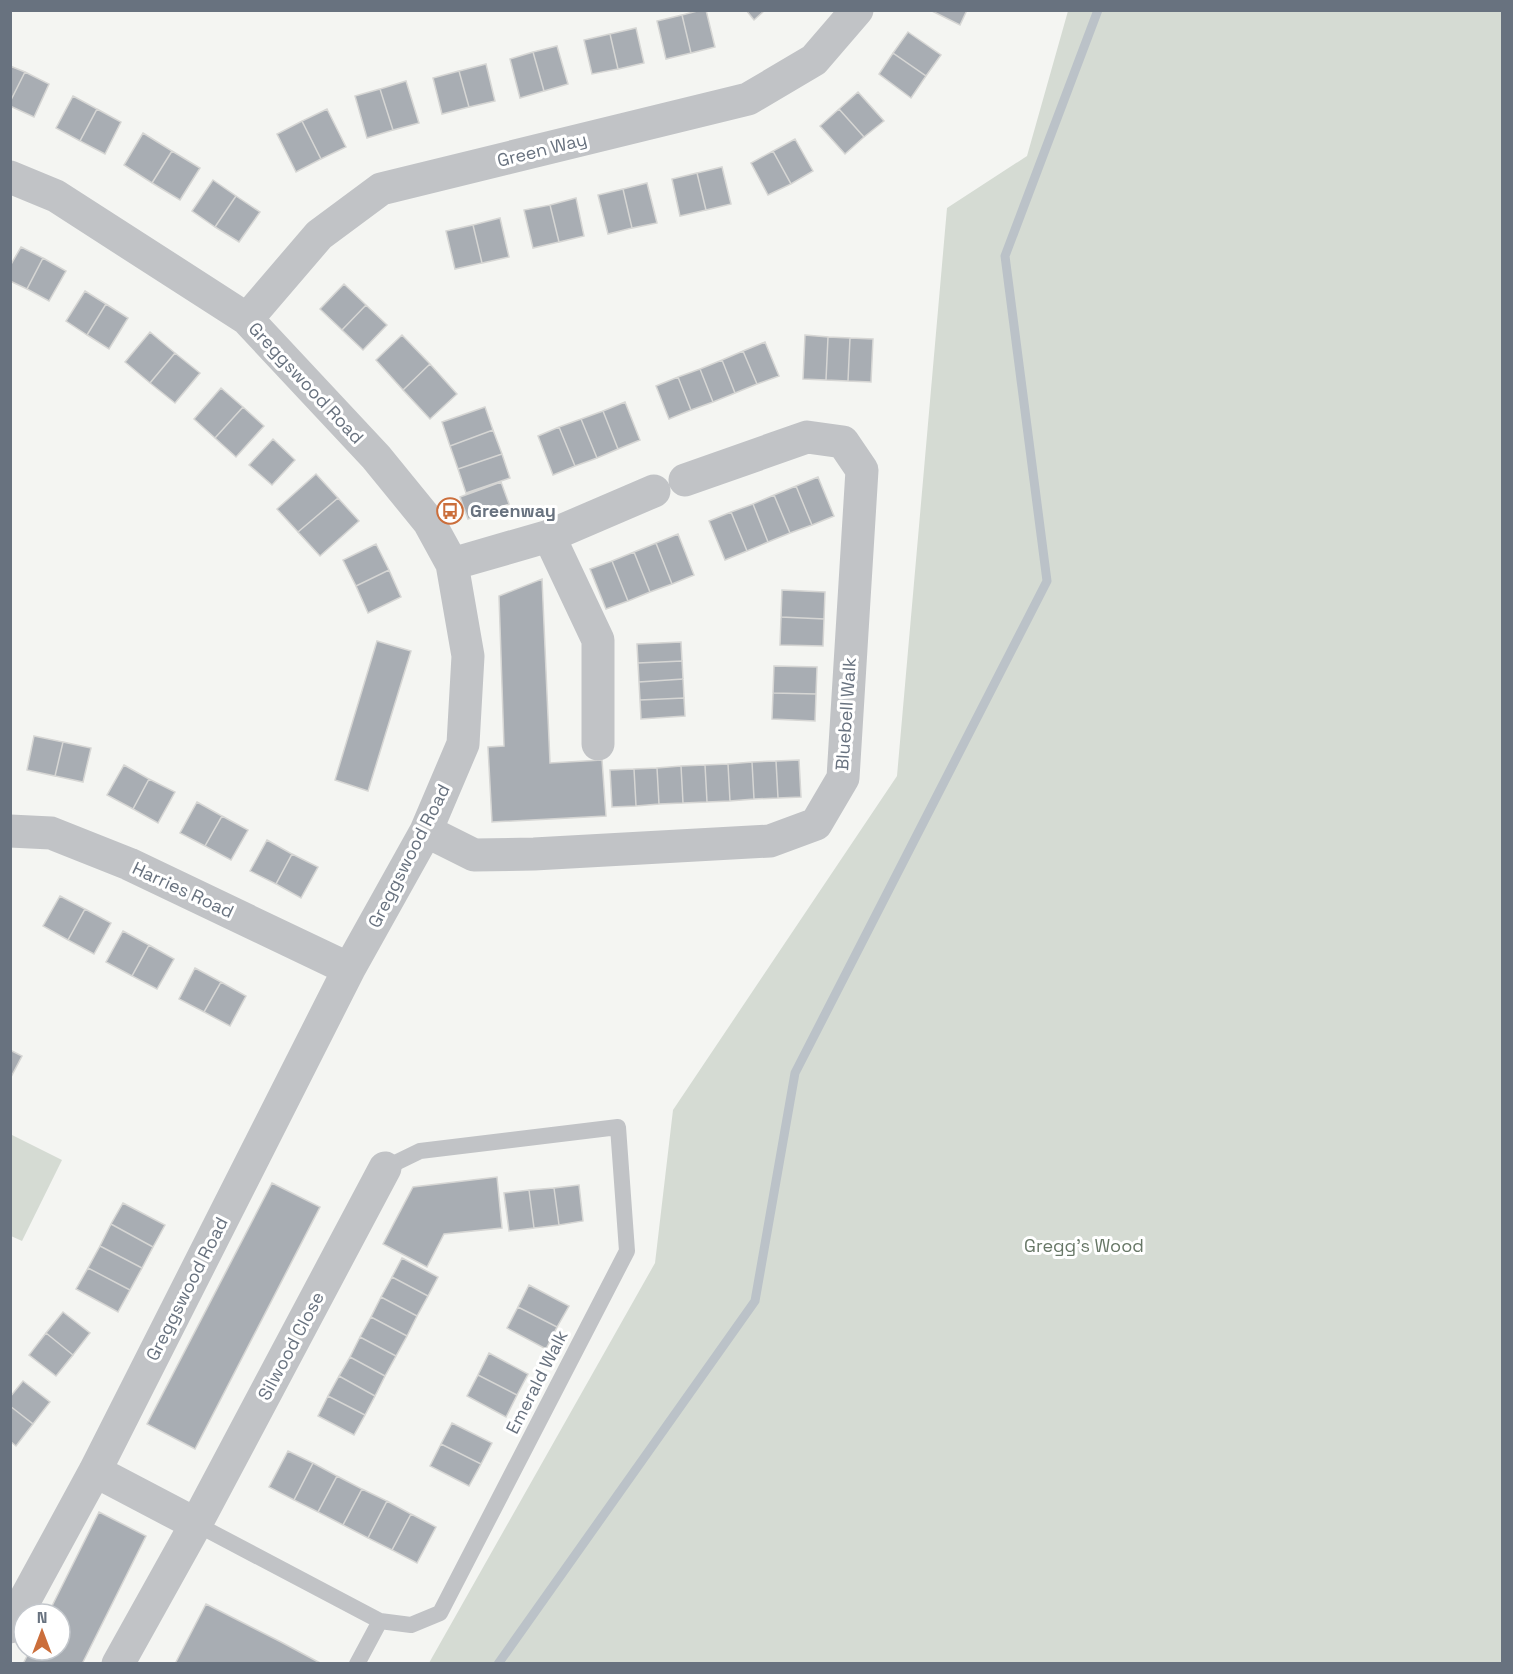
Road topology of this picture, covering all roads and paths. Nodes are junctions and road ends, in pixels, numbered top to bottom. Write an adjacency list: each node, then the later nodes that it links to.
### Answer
1 (857, 10): 3 (street, Green Way)
2 (10, 177): 3 (street, Greggswood Road)
3 (247, 319): 7 (street, Greggswood Road)
4 (685, 480): 10 (street, Bluebell Walk)
5 (654, 491): 6 (street)
6 (549, 536): 7 (street); 8 (street)
7 (452, 564): 10 (street, Greggswood Road)
8 (597, 744)
9 (10, 831): 11 (street, Harries Road)
10 (426, 831): 11 (street, Greggswood Road)
11 (349, 969): 13 (street, Greggswood Road)
12 (385, 1168): 14 (street, Silwood Close); 15 (lane, Emerald Walk)
13 (95, 1471): 14 (street); 16 (street, Greggswood Road)
14 (196, 1524): 15 (lane, Emerald Walk); 17 (street, Silwood Close)
15 (380, 1621): 18 (lane)
16 (10, 1627)
17 (118, 1664)
18 (357, 1664)

